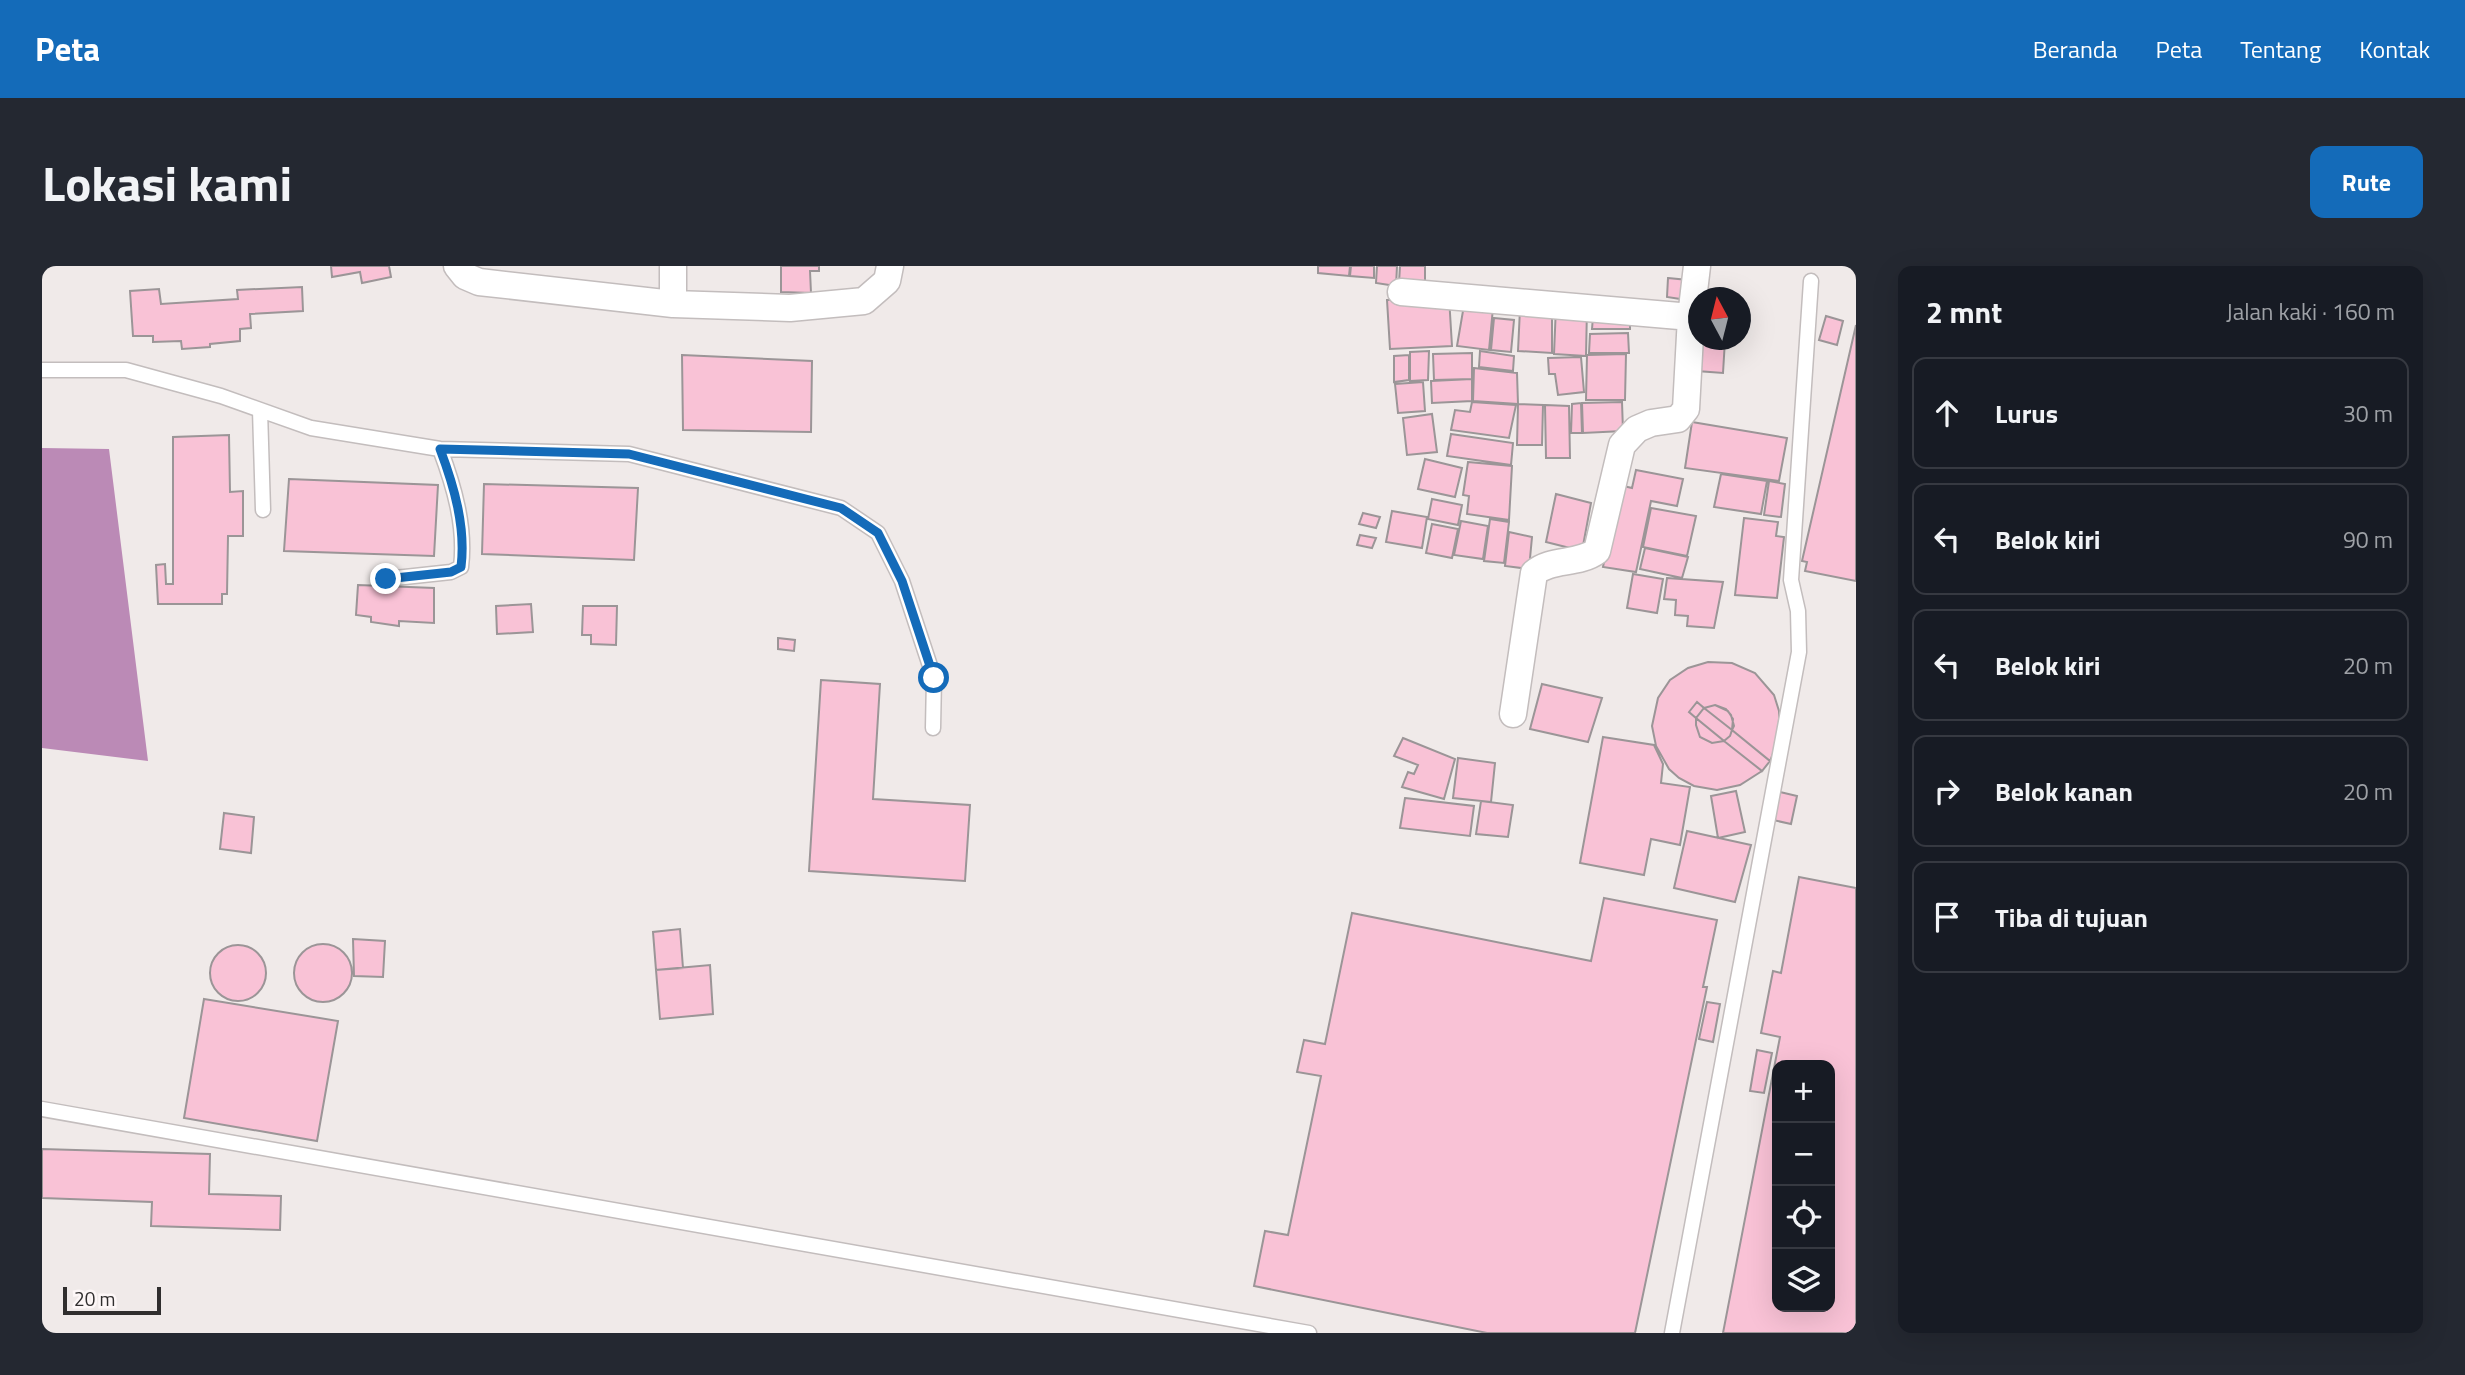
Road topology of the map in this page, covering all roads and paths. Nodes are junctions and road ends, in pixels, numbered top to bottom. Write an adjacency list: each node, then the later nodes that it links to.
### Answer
1 (457, 266): 8 (street)
2 (673, 266): 8 (street)
3 (890, 266): 8 (street)
4 (1697, 266): 6 (street)
5 (1811, 281): 20 (lane)
6 (1695, 287)
7 (1401, 292): 9 (street)
8 (673, 304)
9 (1688, 317)
10 (1689, 350): 16 (street)
11 (42, 370): 12 (lane)
12 (260, 410): 13 (lane); 14 (lane)
13 (440, 449): 15 (lane); 17 (lane)
14 (263, 510)
15 (386, 579)
16 (1513, 714)
17 (933, 728)
18 (42, 1109): 19 (lane)
19 (1309, 1333)
20 (1672, 1333)

